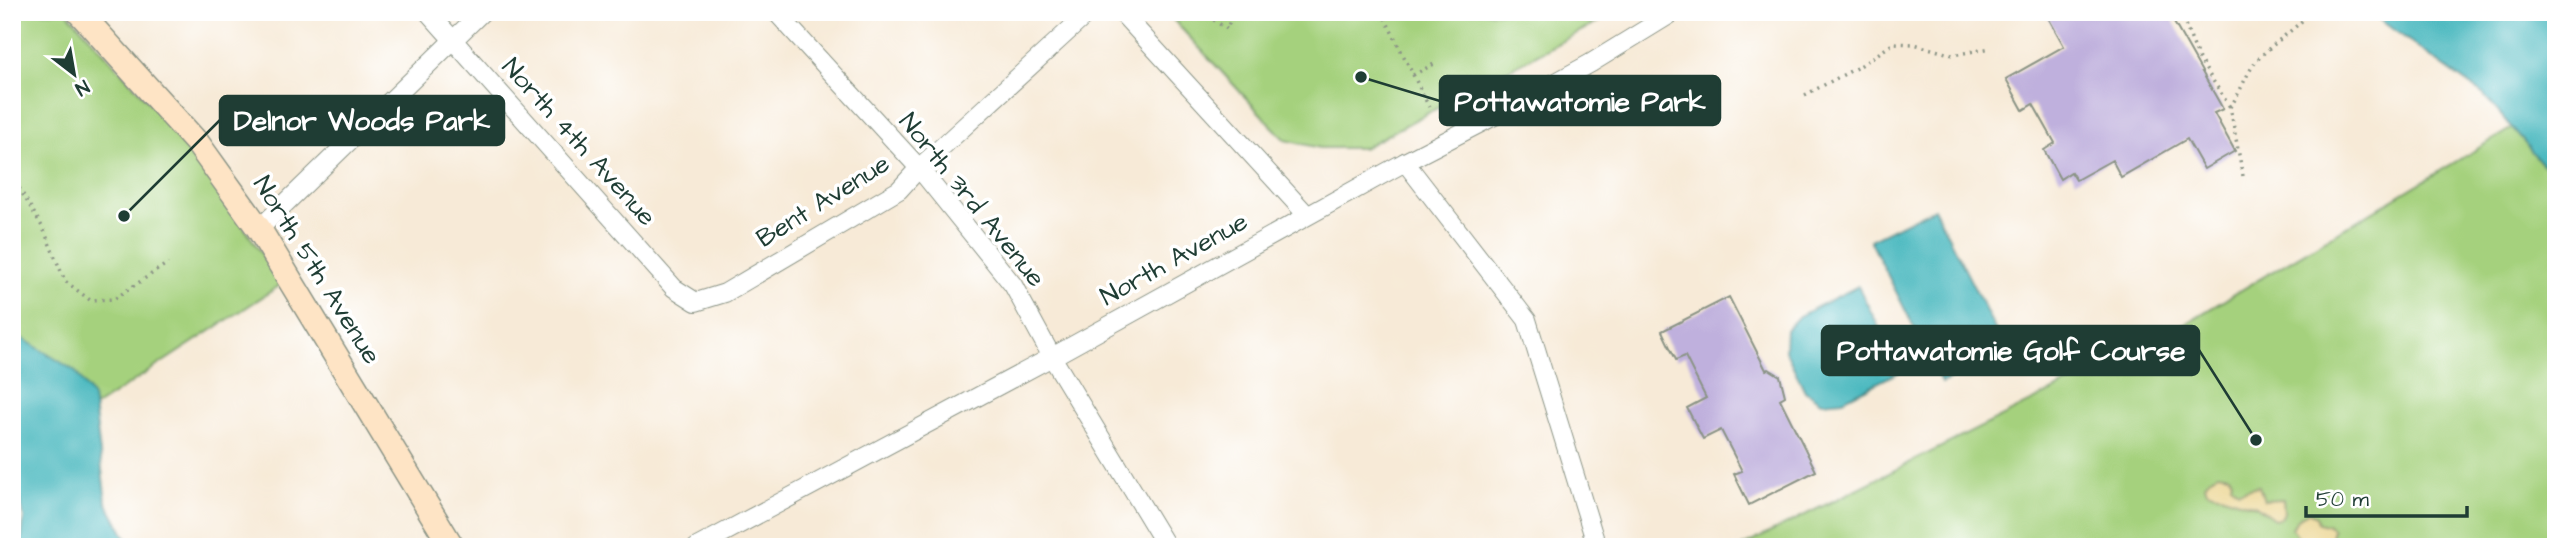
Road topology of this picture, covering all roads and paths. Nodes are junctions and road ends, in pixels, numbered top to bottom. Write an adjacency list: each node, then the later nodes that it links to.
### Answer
1 (428, 12): 13 (street, North 4th Avenue)
2 (482, 12): 13 (street)
3 (776, 12): 21 (street, North 3rd Avenue)
4 (1089, 12): 21 (street, Bent Avenue)
5 (1121, 12): 24 (street)
6 (1202, 12): 7 (path)
7 (1233, 12)
8 (1382, 12): 16 (path)
9 (1674, 12): 20 (street, North Avenue)
10 (2180, 12): 19 (path)
11 (2309, 12): 19 (path)
12 (90, 16): 25 (main road, North 5th Avenue)
13 (453, 40): 25 (street); 27 (street, North 4th Avenue)
14 (1991, 48): 17 (path)
15 (1434, 64): 16 (path)
16 (1413, 75): 18 (path)
17 (1805, 95)
18 (1429, 107)
19 (2230, 107): 23 (path)
20 (1405, 162): 24 (street, North Avenue); 32 (street)
21 (919, 168): 27 (street, Bent Avenue); 28 (street, North 3rd Avenue)
22 (12, 176): 26 (path)
23 (2242, 176)
24 (1307, 215): 28 (street, North Avenue)
25 (259, 229): 29 (main road, North 5th Avenue)
26 (168, 263)
27 (696, 302)
28 (1052, 357): 30 (street, North Avenue); 31 (street, North 3rd Avenue)
29 (452, 547)
30 (697, 547)
31 (1167, 547)
32 (1597, 547)

